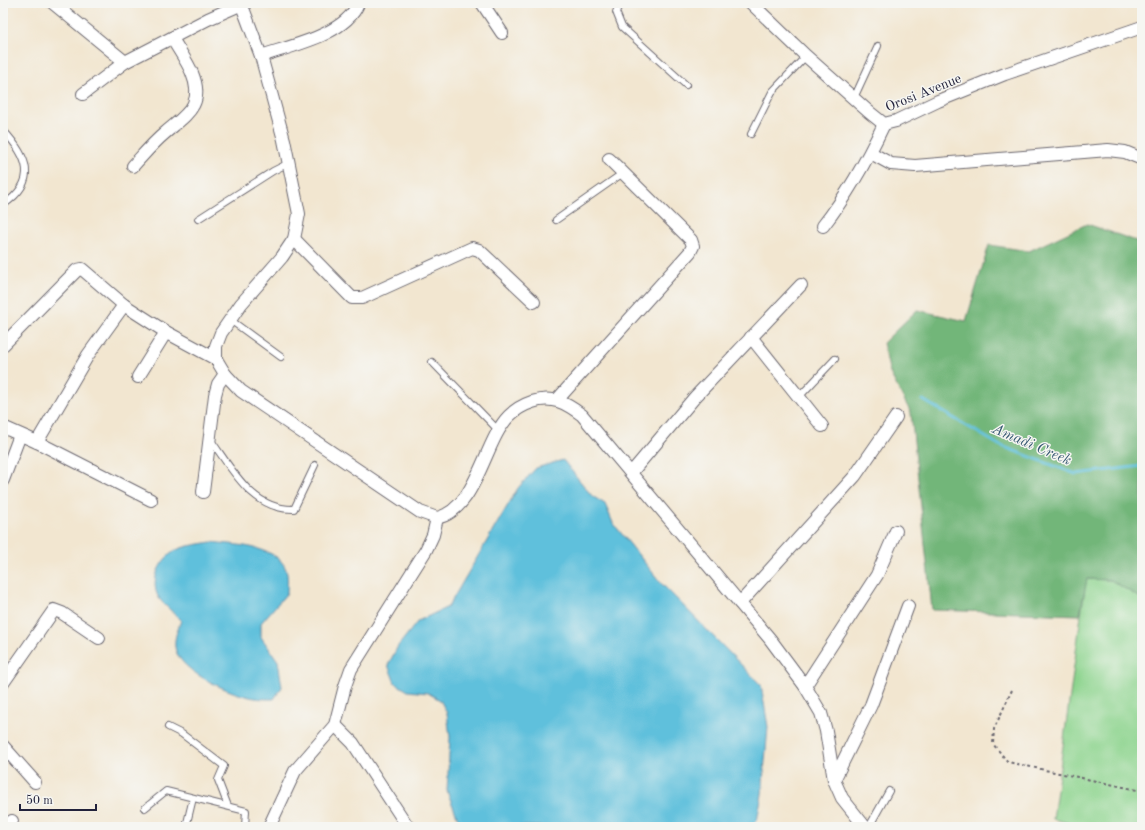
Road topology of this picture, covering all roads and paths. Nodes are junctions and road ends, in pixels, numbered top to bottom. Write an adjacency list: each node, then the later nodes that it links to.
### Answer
1 (53, 3): 13 (street)
2 (482, 3): 8 (street)
3 (620, 3): 14 (lane)
4 (752, 3): 12 (street, Orosi Avenue)
5 (241, 4): 9 (street); 11 (street)
6 (358, 4): 11 (street)
7 (1142, 27): 17 (street, Orosi Avenue)
8 (502, 33)
9 (172, 38): 13 (street); 24 (street)
10 (878, 46): 16 (lane)
11 (261, 56): 23 (street)
12 (806, 56): 16 (street, Orosi Avenue); 19 (lane)
13 (125, 62): 15 (street)
14 (686, 85)
15 (83, 94)
16 (854, 98): 17 (street, Orosi Avenue)
17 (884, 124): 20 (street)
18 (3, 130): 26 (lane)
19 (751, 134)
20 (871, 153): 22 (street); 29 (street)
21 (609, 159): 25 (street)
22 (1142, 159)
23 (289, 163): 27 (lane); 30 (street)
24 (133, 166)
25 (623, 173): 28 (lane); 45 (street)
26 (3, 205)
27 (198, 219)
28 (556, 220)
29 (824, 226)
30 (294, 238): 32 (street); 34 (street)
31 (801, 285): 36 (street)
32 (534, 302)
33 (124, 306): 35 (street); 37 (street); 52 (street)
34 (230, 319): 38 (lane); 39 (street)
35 (166, 332): 39 (street); 43 (street)
36 (751, 337): 44 (street); 54 (street)
37 (3, 345)
38 (281, 357)
39 (216, 359): 42 (street)
40 (835, 359): 44 (lane)
41 (432, 362): 49 (lane)
42 (224, 374): 51 (street); 58 (street)
43 (138, 377)
44 (799, 397): 47 (street)
45 (557, 400): 49 (street); 54 (street)
46 (896, 417): 60 (street)
47 (822, 426)
48 (3, 428): 50 (street)
49 (499, 431): 58 (street)
50 (20, 435): 52 (street); 55 (street)
51 (209, 438): 53 (lane); 56 (street)
52 (37, 442): 57 (street)
53 (315, 466)
54 (631, 473): 60 (street)
55 (3, 480)
56 (203, 492)
57 (151, 500)
58 (437, 518): 66 (street)
59 (896, 531): 64 (street)
60 (740, 603): 64 (street)
61 (908, 606): 69 (street)
62 (99, 638): 63 (street)
63 (3, 683)
64 (805, 686): 69 (street)
65 (1012, 690): 72 (path)
66 (335, 726): 78 (street); 79 (street)
67 (168, 727): 74 (lane)
68 (3, 746): 70 (street)
69 (834, 780): 80 (street)
70 (35, 782)
71 (889, 791): 81 (lane)
72 (1142, 791)
73 (193, 798): 74 (lane); 75 (lane); 76 (lane)
74 (228, 806): 77 (lane)
75 (145, 808)
76 (186, 827)
77 (245, 827)
78 (269, 827)
79 (408, 827)
80 (865, 827)
81 (869, 827)

